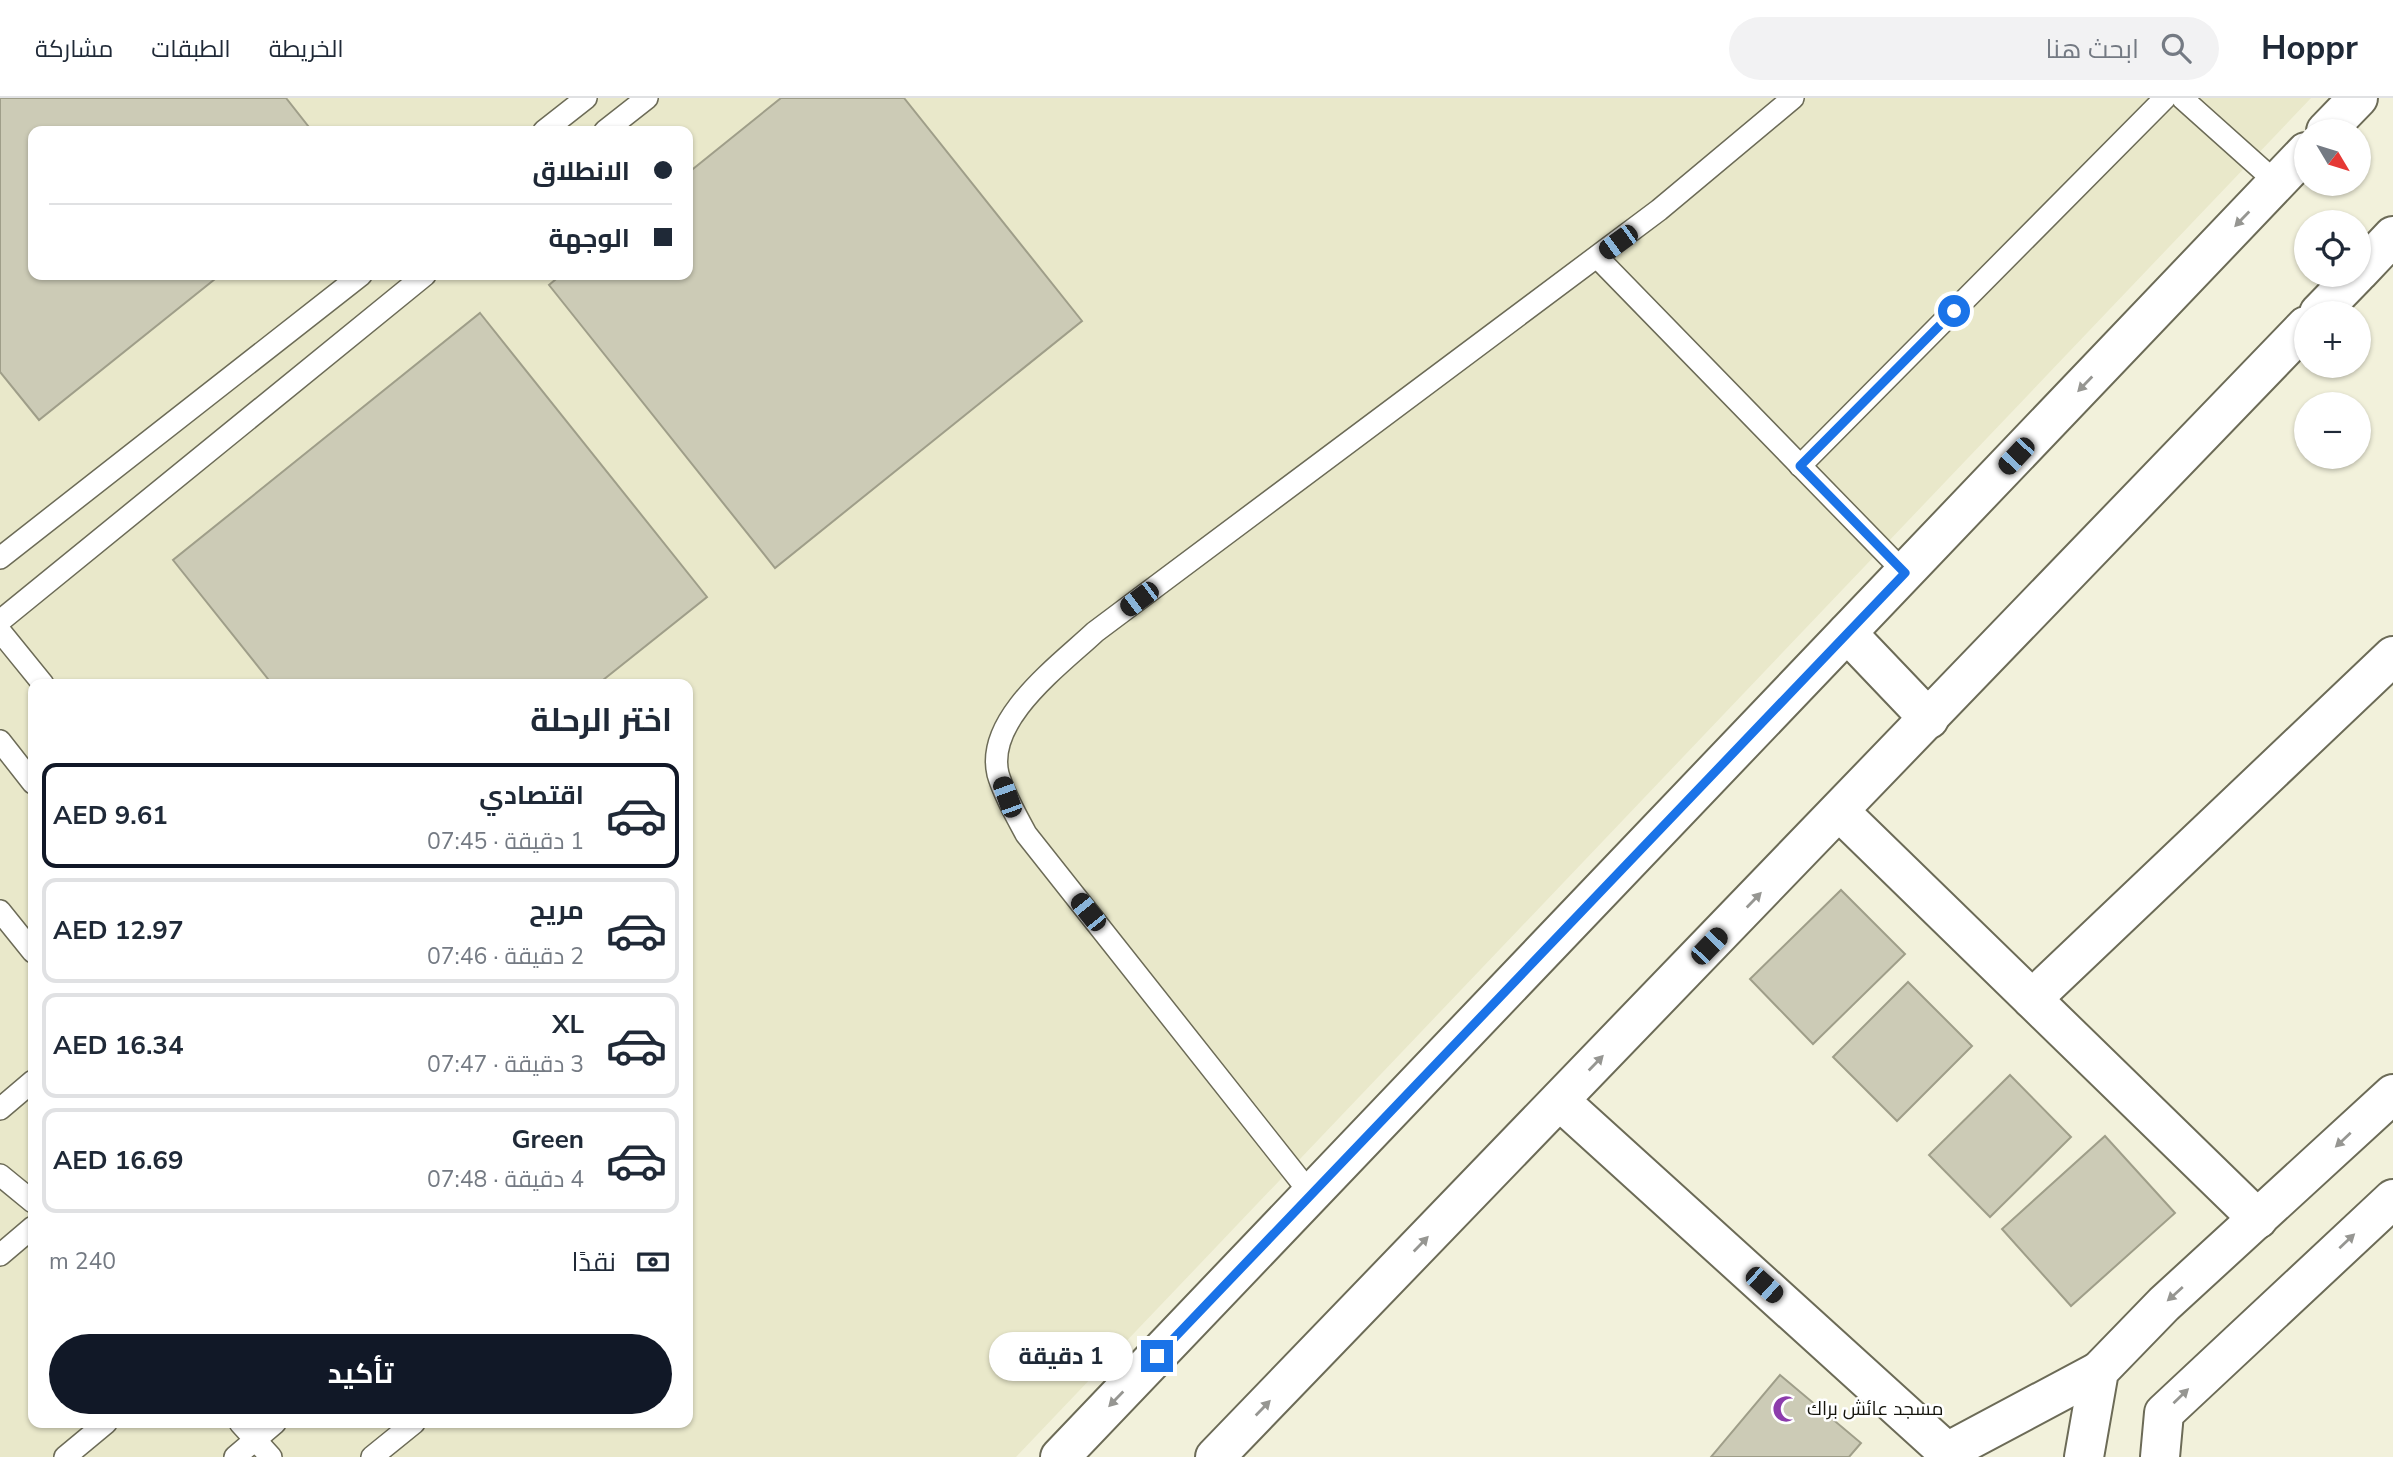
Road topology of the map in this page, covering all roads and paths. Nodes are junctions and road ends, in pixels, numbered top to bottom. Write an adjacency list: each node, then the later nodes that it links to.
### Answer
1 (586, 98): 8 (lane)
2 (647, 98): 9 (lane)
3 (1793, 98): 13 (lane)
4 (2165, 98): 20 (lane)
5 (2182, 98): 11 (lane)
6 (2358, 98): 7 (street)
7 (2338, 119)
8 (550, 126)
9 (611, 126)
10 (2294, 165): 11 (street)
11 (2277, 183): 22 (street, one-way to 22)
12 (2393, 236): 14 (street)
13 (1597, 257): 20 (lane); 40 (lane)
14 (2371, 259)
15 (355, 280): 21 (lane)
16 (419, 280): 23 (lane)
17 (2344, 287): 18 (street)
18 (2331, 301)
19 (2294, 339): 28 (street)
20 (1800, 466): 22 (lane)
21 (0, 558)
22 (1905, 573): 25 (street)
23 (0, 621)
24 (0, 631): 27 (lane)
25 (1847, 633): 28 (street); 40 (street)
26 (2393, 656): 34 (street)
27 (39, 679)
28 (1929, 719): 31 (street)
29 (0, 741): 30 (lane)
30 (28, 777)
31 (1839, 811): 34 (street); 37 (street, one-way to 31)
32 (0, 911): 33 (lane)
33 (28, 946)
34 (2032, 999): 43 (street)
35 (28, 1086): 38 (lane)
36 (2393, 1094): 43 (street, one-way to 43)
37 (1560, 1101): 46 (street); 57 (street, one-way to 37)
38 (0, 1109)
39 (0, 1175): 41 (lane)
40 (1311, 1194): 56 (street, one-way to 56)
41 (28, 1198)
42 (2393, 1199): 59 (street, one-way to 42)
43 (2258, 1219): 46 (street, one-way to 46)
44 (28, 1231): 45 (lane)
45 (0, 1255)
46 (2099, 1371): 58 (street)
47 (100, 1428): 52 (lane)
48 (245, 1428): 51 (lane)
49 (269, 1428): 51 (lane)
50 (408, 1428): 55 (lane)
51 (256, 1440): 53 (lane); 54 (lane)
52 (65, 1457)
53 (235, 1457)
54 (271, 1457)
55 (372, 1457)
56 (1060, 1457)
57 (1215, 1457)
58 (2084, 1457)
59 (2160, 1457)

